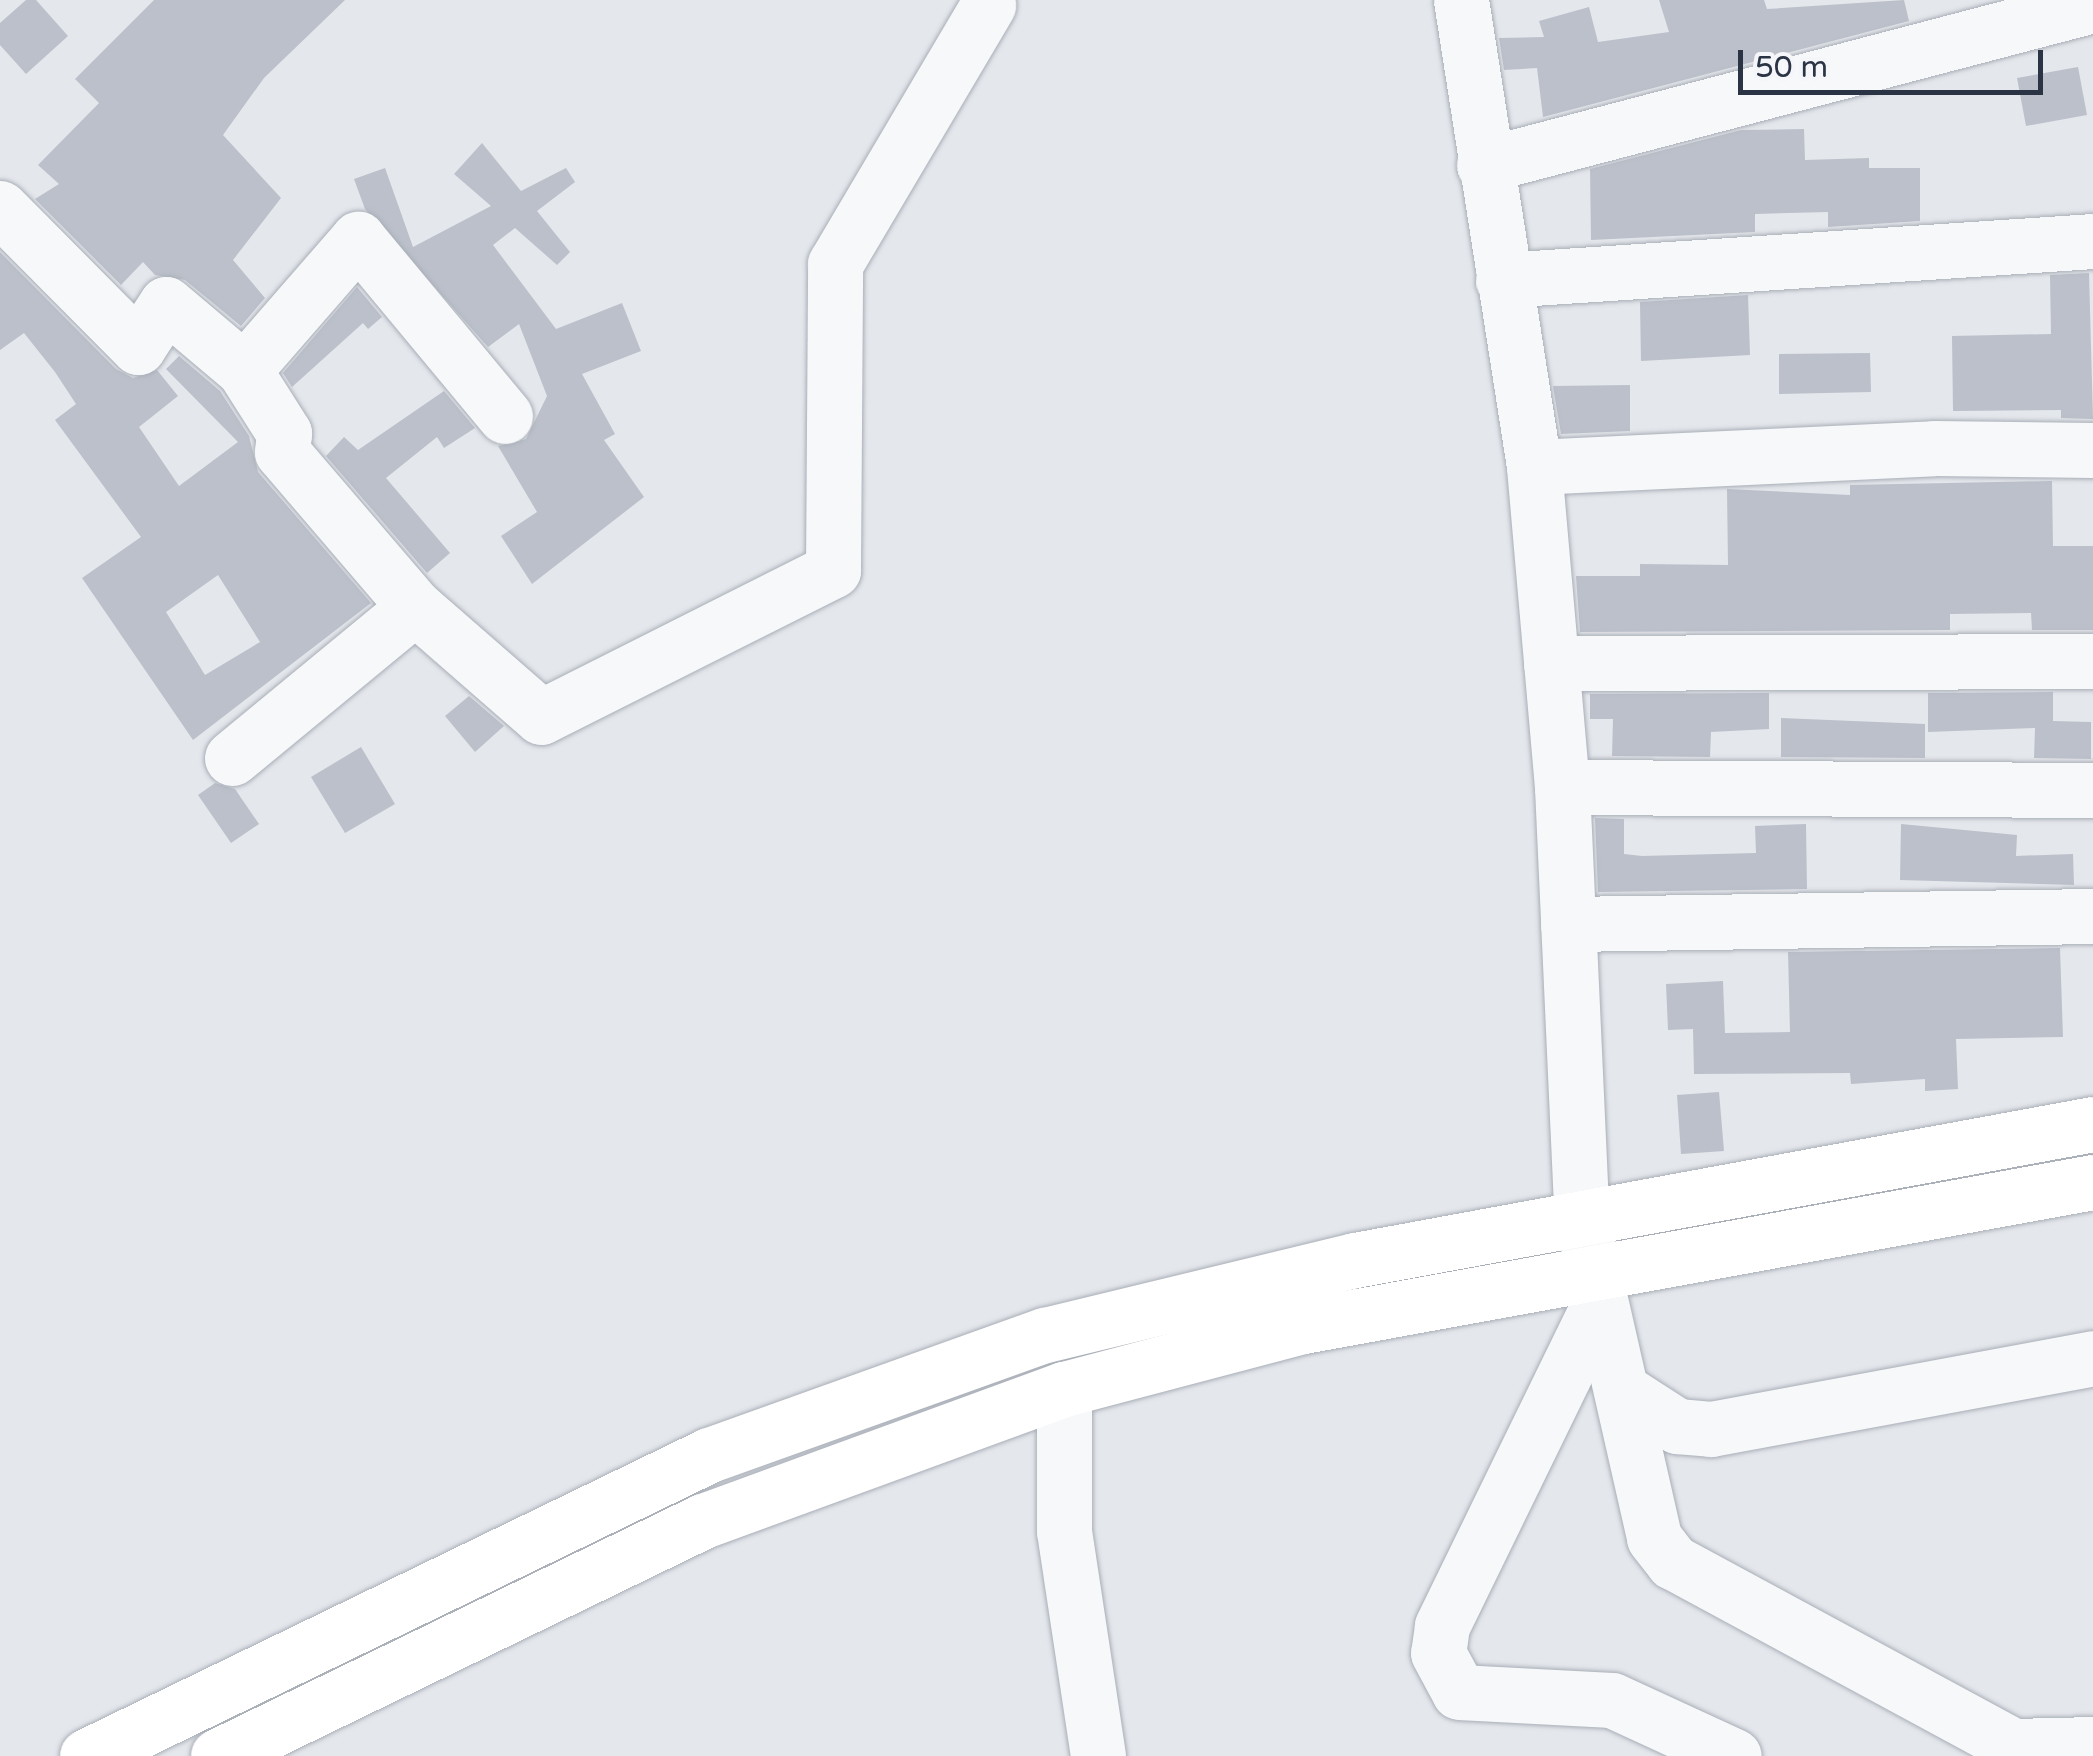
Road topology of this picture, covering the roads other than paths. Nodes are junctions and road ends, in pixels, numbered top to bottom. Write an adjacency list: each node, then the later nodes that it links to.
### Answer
1 (1462, 0): 4 (street)
2 (988, 4): 12 (street)
3 (2093, 4): 4 (street)
4 (1484, 165): 7 (street)
5 (0, 208): 8 (street)
6 (2093, 242): 7 (street)
7 (1503, 280): 11 (street)
8 (244, 370): 9 (street); 12 (street)
9 (506, 416)
10 (2093, 450): 11 (street)
11 (1534, 467): 14 (street)
12 (414, 607): 15 (street)
13 (2093, 661): 14 (street)
14 (1551, 663): 16 (street)
15 (232, 758)
16 (1562, 787): 17 (street); 19 (street)
17 (2093, 790)
18 (2093, 916): 19 (street)
19 (1568, 924): 22 (street)
20 (2093, 1124): 22 (main road)
21 (2093, 1182): 22 (main road)
22 (1591, 1266): 24 (main road); 25 (street); 27 (main road); 30 (street)
23 (2093, 1358): 25 (street)
24 (1064, 1388): 28 (main road); 29 (street)
25 (1622, 1390): 26 (street)
26 (2093, 1744)
27 (87, 1756)
28 (218, 1756)
29 (1098, 1756)
30 (1734, 1756)

